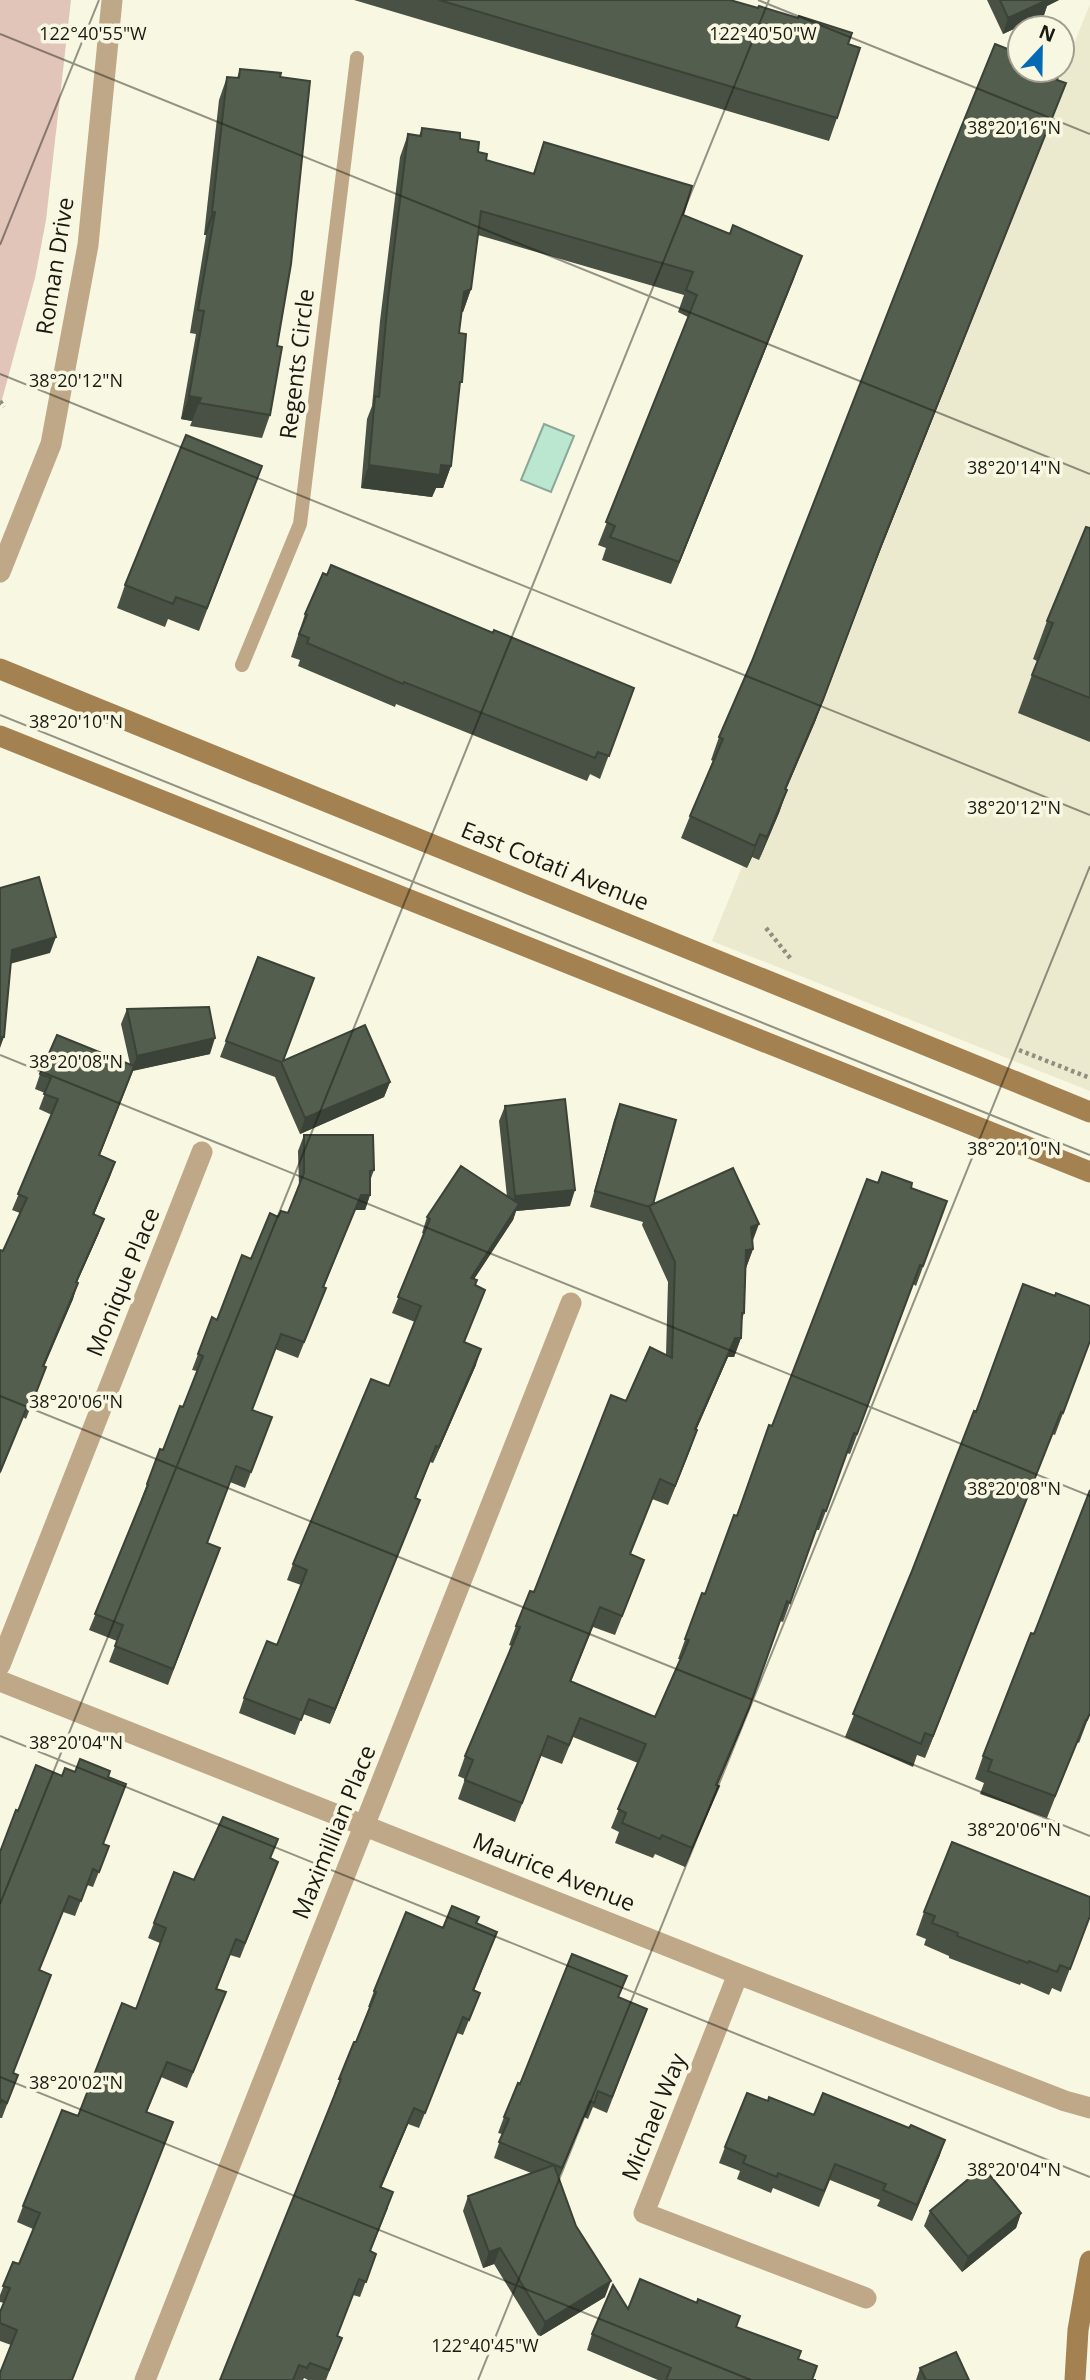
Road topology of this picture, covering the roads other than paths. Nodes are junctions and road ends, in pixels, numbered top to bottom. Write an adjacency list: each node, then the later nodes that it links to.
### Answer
1 (112, 0): 3 (street, Roman Drive)
2 (357, 58): 4 (lane, Regents Circle)
3 (0, 572)
4 (243, 665)
5 (0, 669): 7 (main road, East Cotati Avenue)
6 (0, 736): 9 (main road)
7 (1090, 1112)
8 (202, 1152): 11 (street, Monique Place)
9 (1090, 1172)
10 (571, 1303): 13 (street, Maximillian Place)
11 (0, 1665)
12 (0, 1681): 13 (street, Maurice Avenue)
13 (365, 1825): 14 (street, Maurice Avenue); 18 (street, Maximillian Place)
14 (738, 1974): 15 (street, Maurice Avenue); 17 (street, Michael Way)
15 (1090, 2109)
16 (1090, 2261): 19 (main road)
17 (866, 2298)
18 (145, 2380)
19 (1075, 2380)

